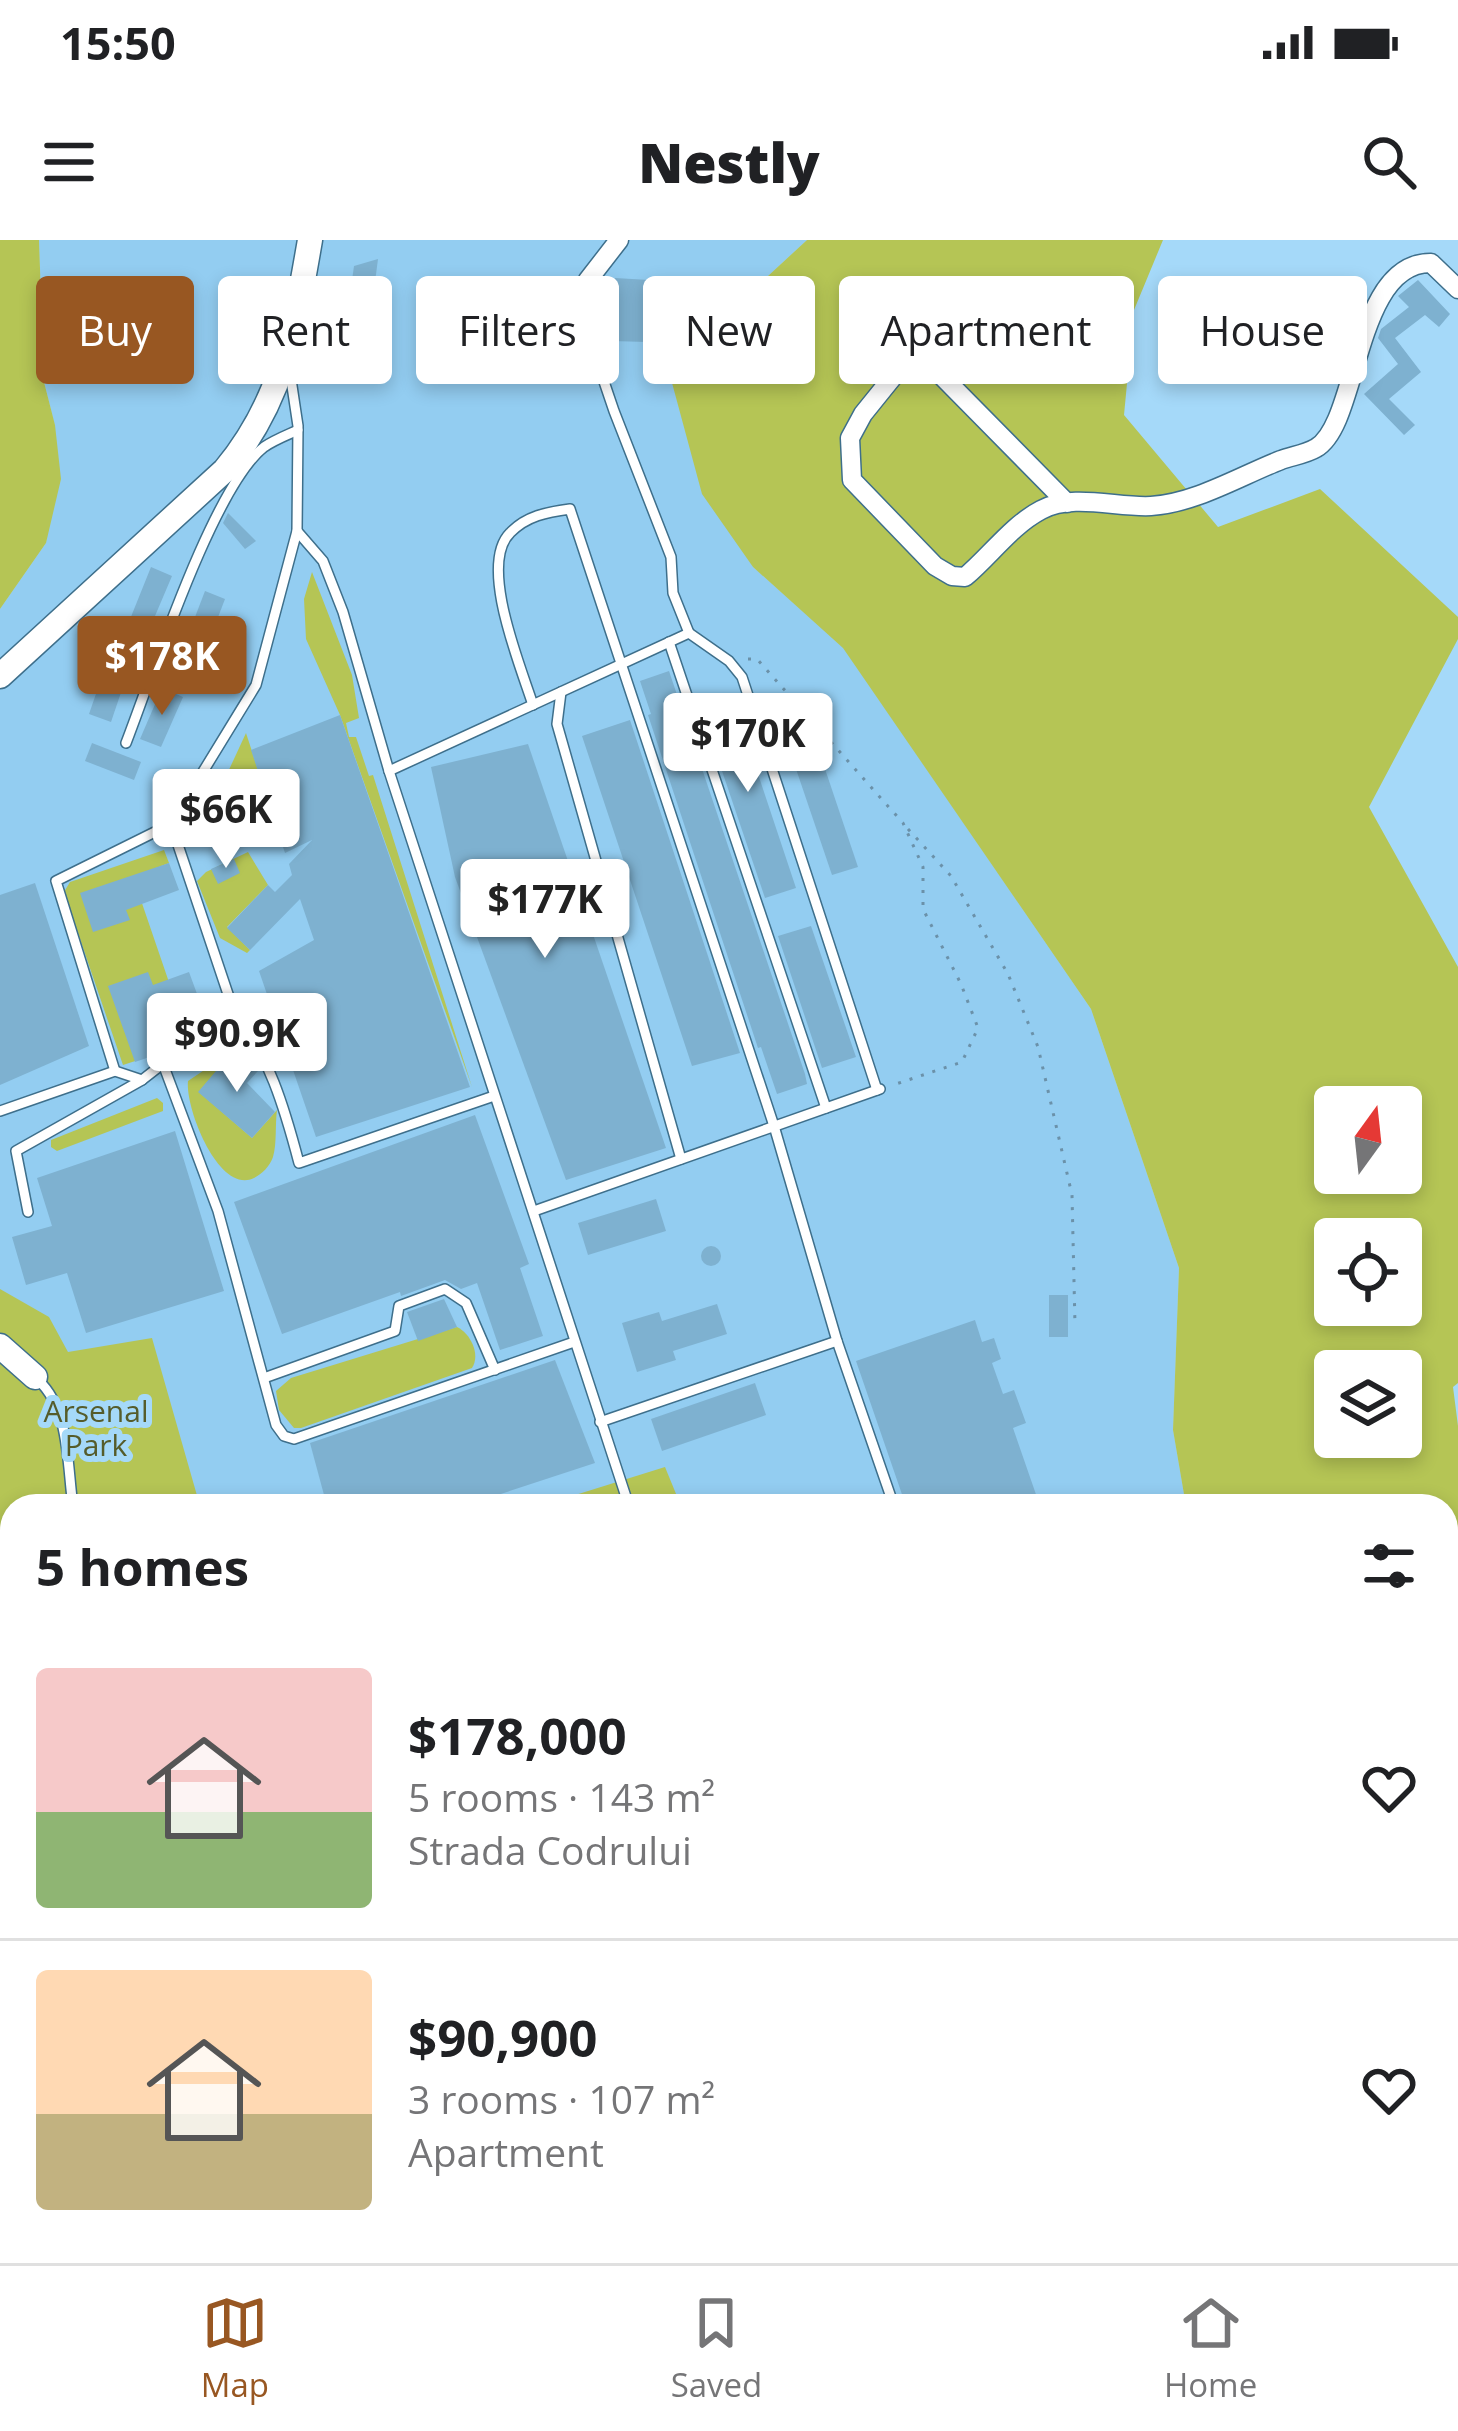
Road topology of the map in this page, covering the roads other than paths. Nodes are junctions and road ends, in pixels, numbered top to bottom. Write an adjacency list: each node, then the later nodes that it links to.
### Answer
1 (310, 240): 3 (street)
2 (620, 240): 4 (street)
3 (302, 276)
4 (591, 276)
5 (1458, 290): 10 (street)
6 (274, 384): 15 (street)
7 (292, 384): 9 (lane)
8 (605, 384): 12 (lane)
9 (298, 430): 11 (lane); 18 (lane)
10 (1066, 503): 10 (street)
11 (297, 531): 19 (lane); 20 (lane)
12 (689, 633): 13 (lane); 26 (lane)
13 (669, 642): 14 (lane); 26 (lane)
14 (621, 665): 16 (lane); 17 (lane); 28 (lane)
15 (0, 676)
16 (561, 692): 17 (lane); 29 (lane)
17 (533, 705): 19 (lane)
18 (126, 743)
19 (389, 771): 25 (lane)
20 (171, 824): 21 (lane); 23 (lane)
21 (232, 1009): 22 (lane); 25 (lane)
22 (163, 1064): 24 (lane); 37 (lane)
23 (115, 1071): 24 (lane); 27 (lane)
24 (142, 1080): 31 (lane)
25 (494, 1096): 30 (lane)
26 (826, 1108): 28 (lane)
27 (0, 1111)
28 (774, 1126): 29 (lane); 32 (lane)
29 (681, 1159): 30 (lane)
30 (534, 1211): 33 (lane)
31 (28, 1212)
32 (837, 1341): 38 (lane); 41 (lane)
33 (574, 1342): 35 (lane); 38 (lane)
34 (0, 1346): 36 (street)
35 (495, 1370): 37 (lane); 37 (lane)
36 (34, 1377): 39 (lane)
37 (264, 1378)
38 (600, 1422): 40 (lane)
39 (71, 1494)
40 (625, 1494)
41 (890, 1494)

